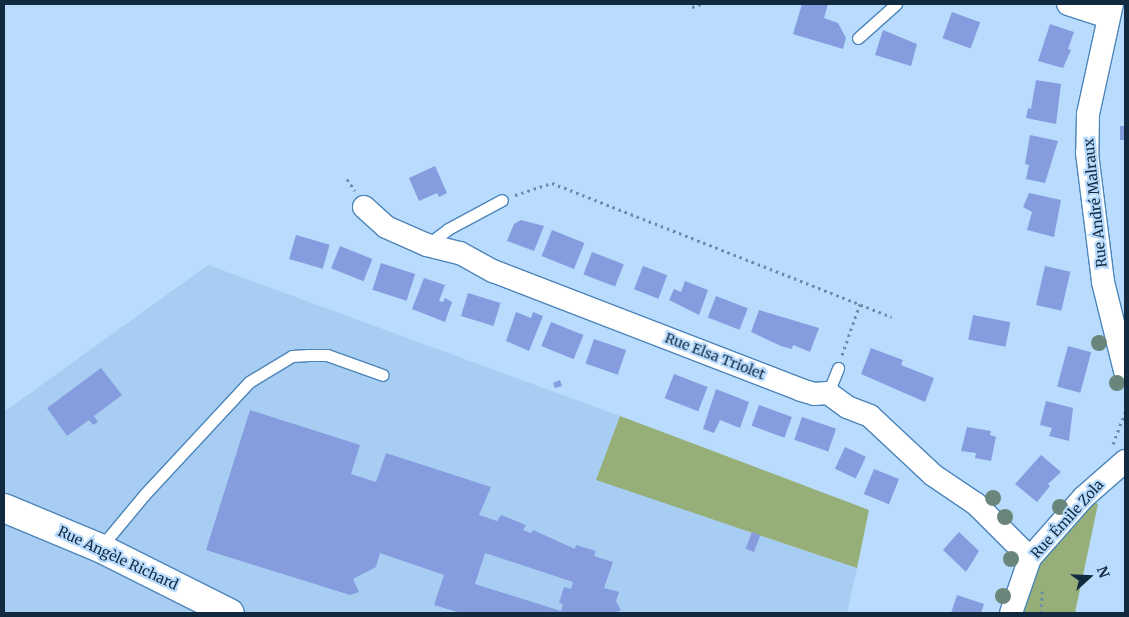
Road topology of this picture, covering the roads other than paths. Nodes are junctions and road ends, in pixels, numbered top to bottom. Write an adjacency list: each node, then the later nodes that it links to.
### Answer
1 (896, 4): 4 (lane)
2 (1068, 4): 3 (street)
3 (1110, 10): 9 (street, Rue André Malraux)
4 (858, 38)
5 (502, 200): 7 (lane)
6 (364, 207): 7 (street, Rue Elsa Triolet)
7 (427, 245): 11 (street, Rue Elsa Triolet)
8 (838, 368): 11 (lane)
9 (1125, 371)
10 (383, 375): 14 (lane)
11 (828, 393): 15 (street)
12 (1121, 463): 15 (street, Rue Émile Zola)
13 (4, 508): 14 (street, Rue Angèle Richard)
14 (100, 548): 16 (street, Rue Angèle Richard)
15 (1030, 558): 17 (street, Rue Émile Zola)
16 (230, 613)
17 (1011, 613)

